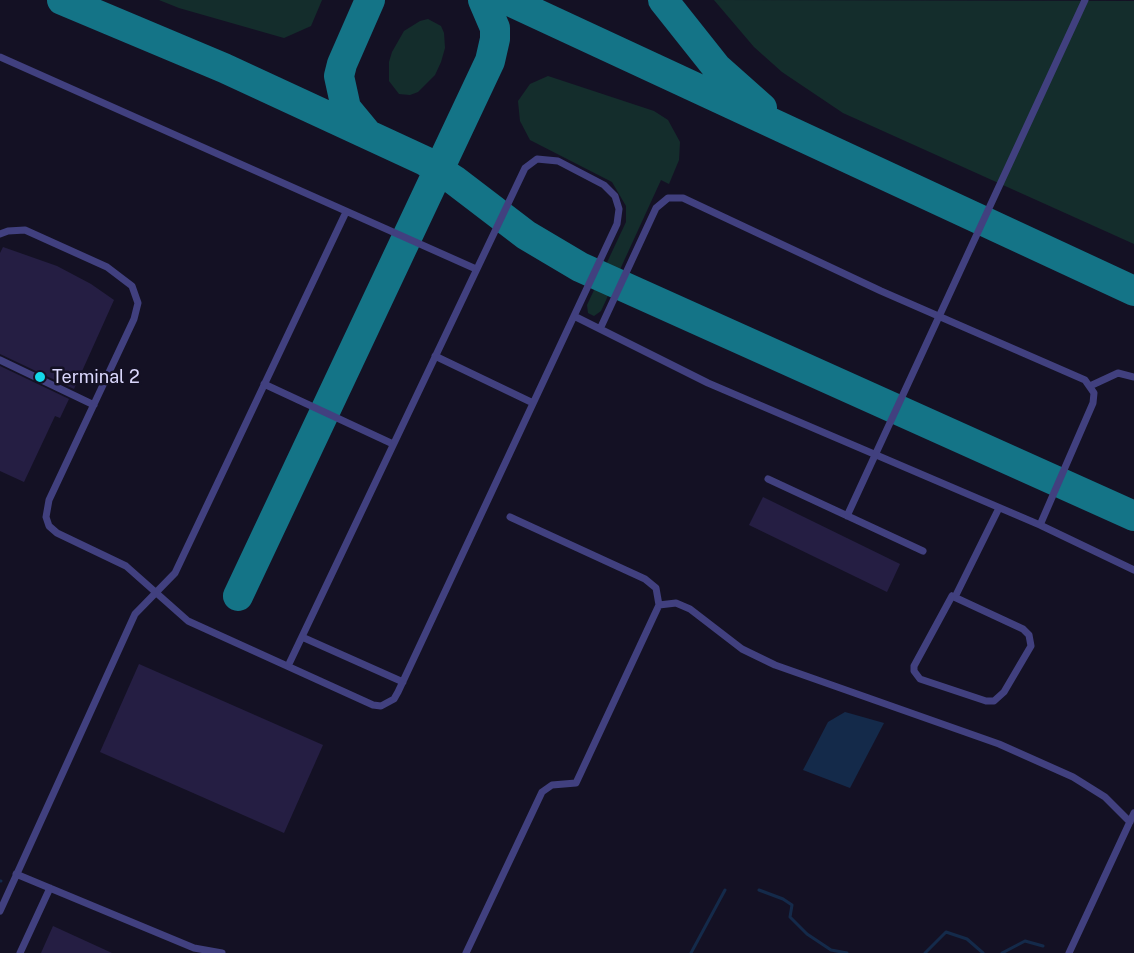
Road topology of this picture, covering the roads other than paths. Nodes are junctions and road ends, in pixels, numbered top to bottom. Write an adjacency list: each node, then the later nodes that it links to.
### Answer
1 (1085, 0): 6 (lane)
2 (0, 57): 3 (lane)
3 (346, 212): 5 (lane); 12 (lane)
4 (0, 234): 15 (lane)
5 (476, 269): 7 (lane); 9 (lane)
6 (938, 315): 8 (lane); 13 (lane); 17 (lane)
7 (574, 316): 8 (lane); 14 (lane)
8 (600, 329): 17 (lane)
9 (435, 356): 14 (lane); 16 (lane)
10 (0, 360): 15 (lane)
11 (1134, 377): 13 (lane)
12 (264, 384): 16 (lane); 25 (lane)
13 (1090, 386): 22 (lane)
14 (533, 403): 30 (lane)
15 (94, 405): 25 (lane)
16 (393, 444): 28 (lane)
17 (874, 454): 19 (lane); 20 (lane)
18 (768, 480): 20 (lane)
19 (999, 508): 22 (lane); 26 (lane)
20 (847, 516): 23 (lane)
21 (510, 517): 27 (lane)
22 (1040, 525): 24 (lane)
23 (923, 550)
24 (1134, 570)
25 (156, 592): 29 (lane); 33 (lane)
26 (955, 597): 26 (lane)
27 (659, 605): 32 (lane); 39 (lane)
28 (302, 637): 29 (lane); 30 (lane)
29 (288, 666): 30 (lane)
30 (403, 682)
31 (1134, 813): 32 (lane)
32 (1130, 822): 40 (lane)
33 (16, 874): 34 (lane); 35 (lane)
34 (50, 888): 36 (lane); 37 (lane)
35 (0, 911)
36 (193, 951): 38 (lane)
37 (20, 953)
38 (222, 953)
39 (466, 953)
40 (1069, 953)

